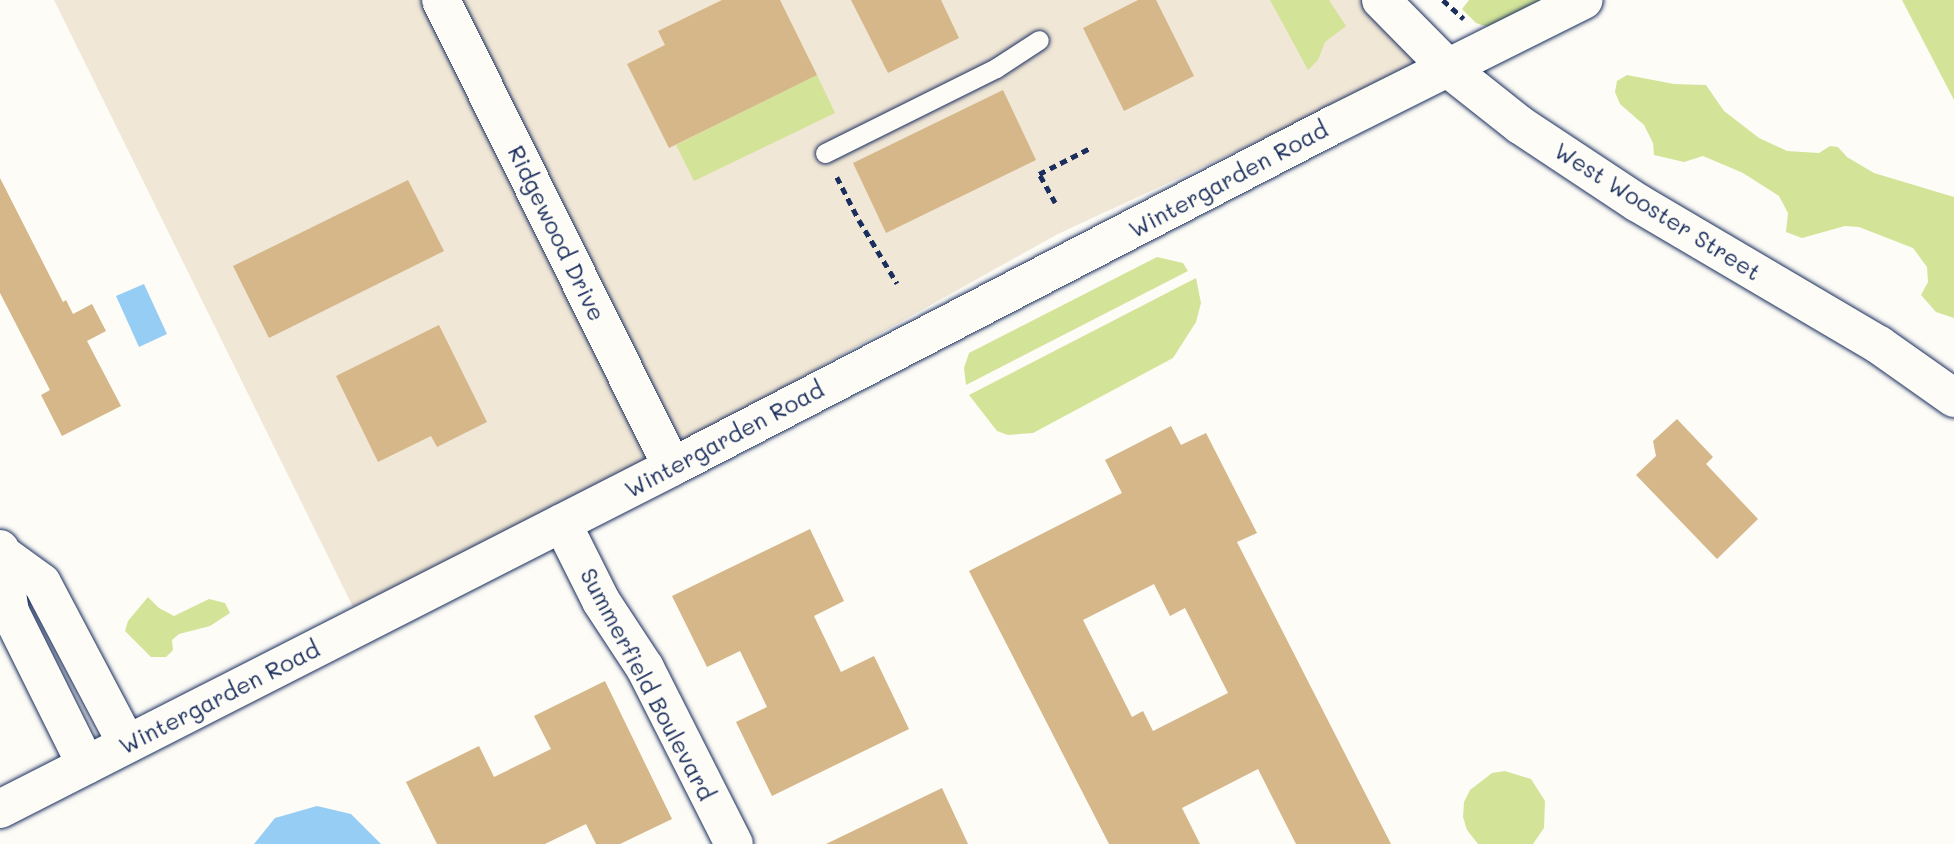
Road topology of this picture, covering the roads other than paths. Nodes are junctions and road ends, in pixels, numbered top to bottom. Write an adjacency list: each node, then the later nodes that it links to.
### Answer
1 (442, 0): 8 (street, Ridgewood Drive)
2 (1381, 0): 5 (street, West Wooster Street)
3 (1584, 0): 5 (street, Wintergarden Road)
4 (1039, 40): 6 (lane)
5 (1448, 68): 7 (street, West Wooster Street); 8 (street, Wintergarden Road)
6 (825, 153)
7 (1954, 398)
8 (672, 467): 9 (street, Wintergarden Road)
9 (562, 523): 11 (street, Wintergarden Road); 14 (street, Summerfield Boulevard)
10 (1, 551): 11 (street); 12 (street)
11 (127, 744): 12 (street, Wintergarden Road)
12 (86, 765): 13 (street, Wintergarden Road)
13 (0, 809)
14 (734, 844)

